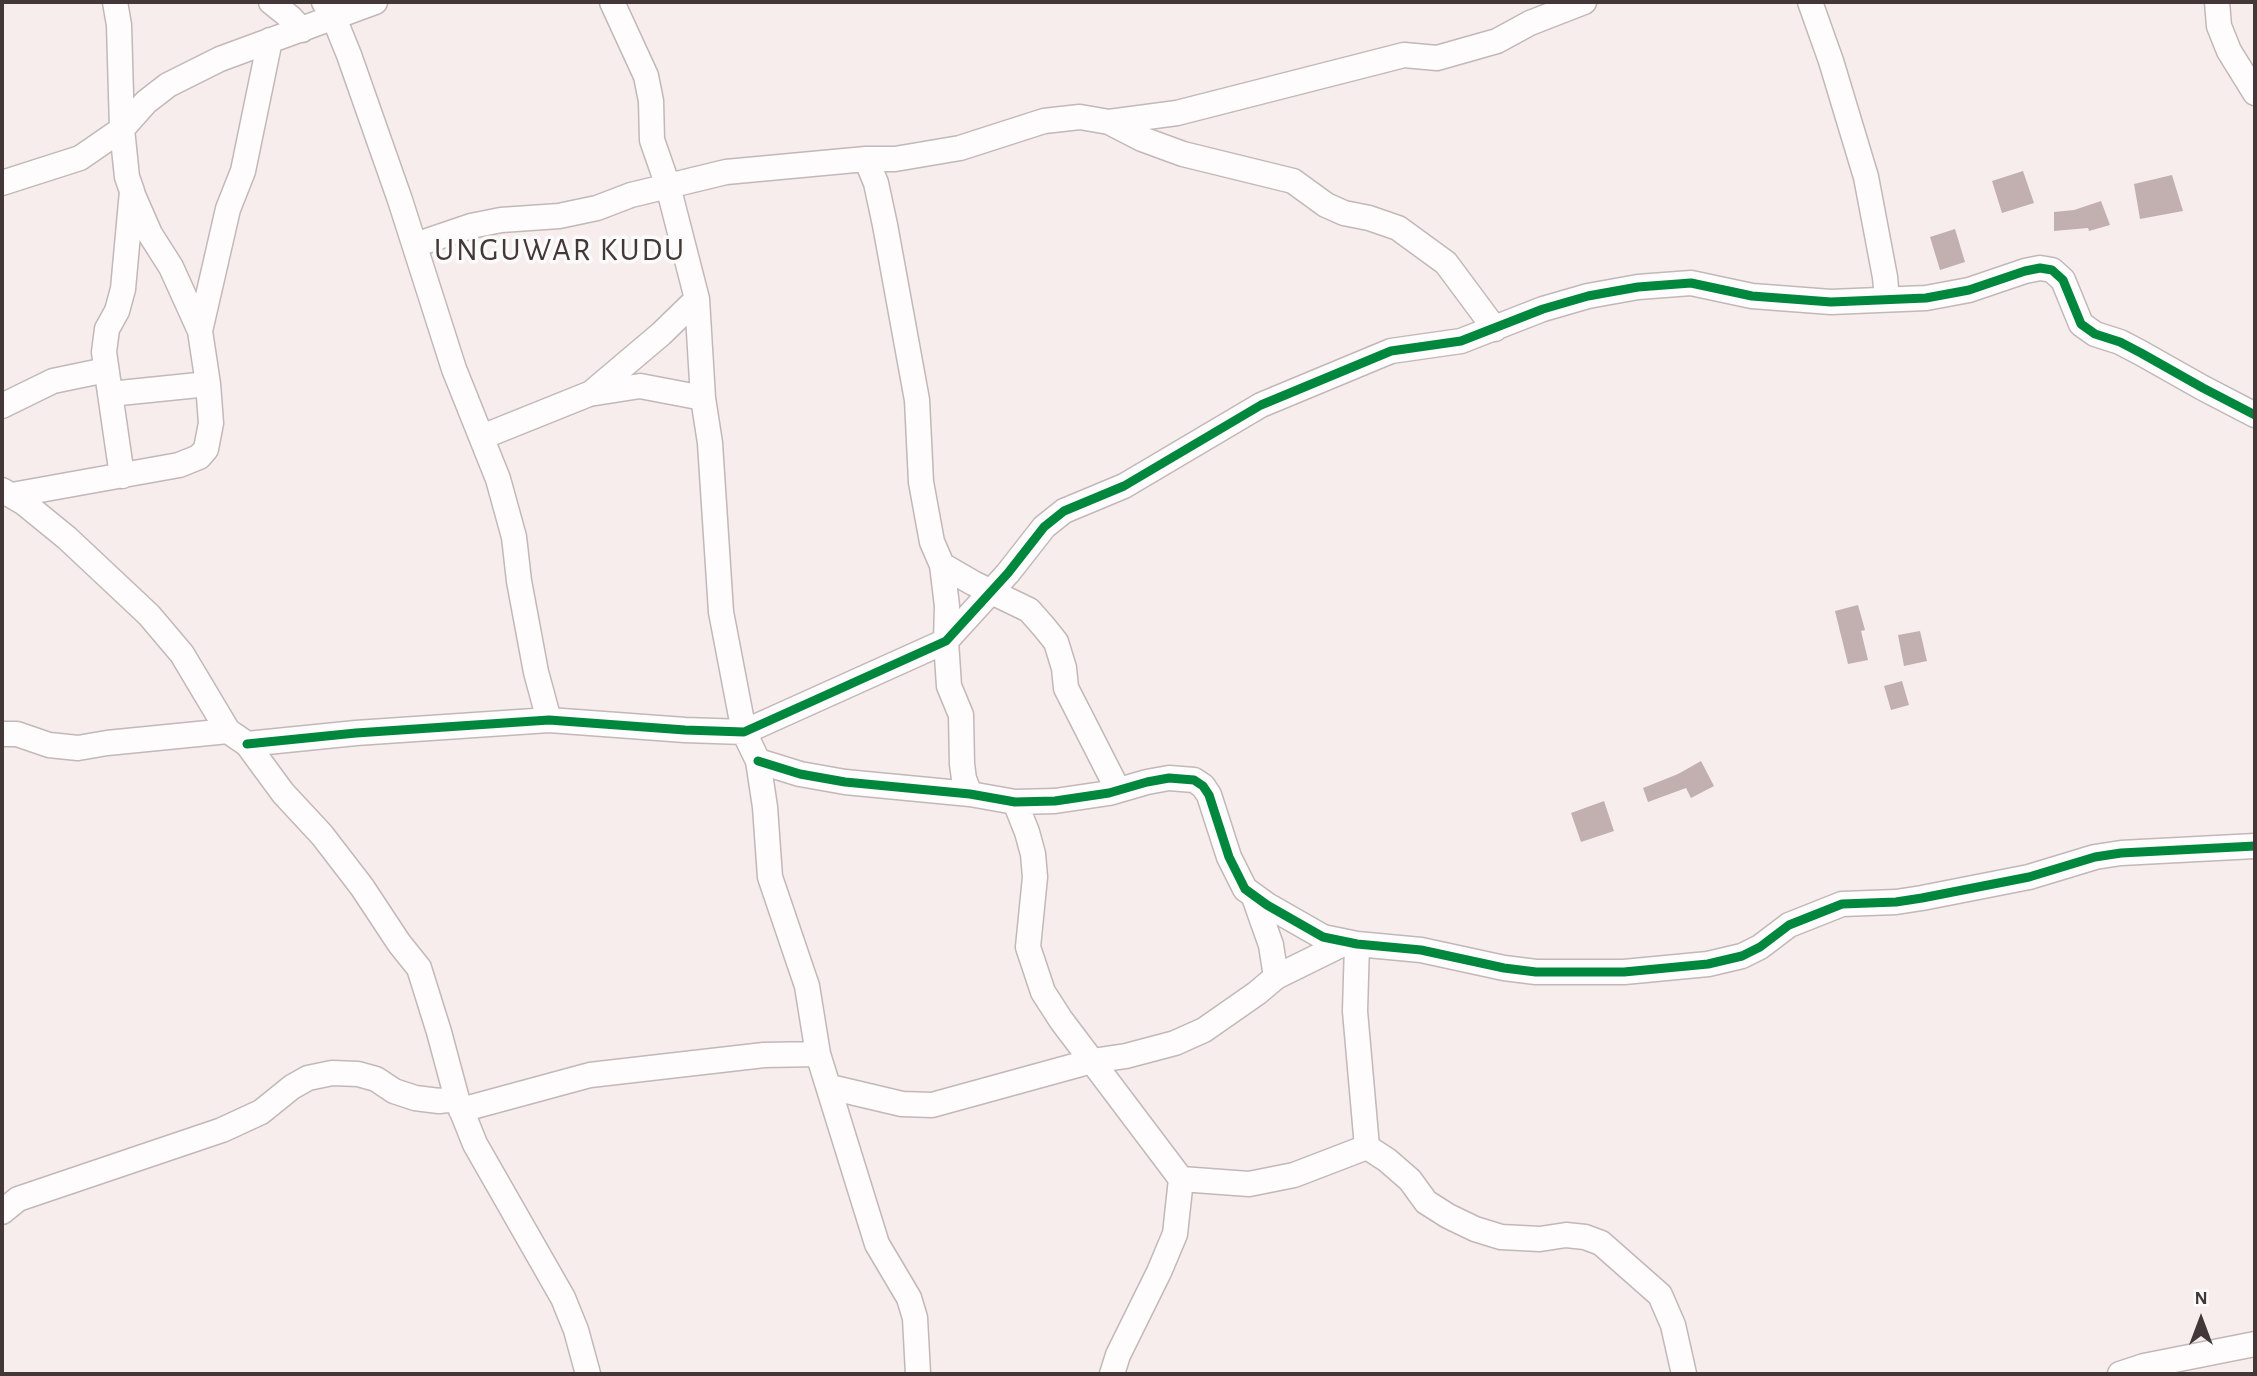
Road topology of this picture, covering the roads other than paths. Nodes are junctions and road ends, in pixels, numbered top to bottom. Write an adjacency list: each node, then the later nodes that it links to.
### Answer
1 (115, 2): 13 (street)
2 (271, 2): 9 (street)
3 (375, 2): 8 (street)
4 (611, 2): 18 (street)
5 (1584, 2): 12 (street)
6 (1810, 2): 21 (street)
7 (2217, 2): 11 (street)
8 (329, 10): 9 (street); 19 (street)
9 (302, 30): 10 (street)
10 (270, 40): 13 (street); 23 (street)
11 (2255, 93)
12 (1109, 122): 15 (street); 22 (street)
13 (122, 129): 14 (street); 17 (street)
14 (80, 158): 16 (street); 17 (street)
15 (866, 159): 18 (street); 34 (street)
16 (2, 183)
17 (129, 184): 23 (street); 24 (street)
18 (668, 186): 19 (street); 20 (street)
19 (415, 245): 31 (street)
20 (698, 299): 27 (street); 28 (street)
21 (1887, 299): 22 (street); 30 (street)
22 (1495, 329): 35 (street)
23 (200, 331): 25 (street)
24 (106, 370): 26 (street); 29 (street)
25 (208, 384): 26 (street); 32 (street)
26 (110, 394): 32 (street)
27 (589, 394): 28 (street); 31 (street)
28 (703, 398): 38 (street)
29 (2, 406)
30 (2255, 415)
31 (482, 437): 37 (street)
32 (122, 476): 33 (street)
33 (7, 492): 40 (street)
34 (942, 565): 35 (street); 36 (street)
35 (992, 591): 36 (street); 42 (street)
36 (946, 641): 38 (street); 43 (street)
37 (549, 720): 38 (street); 40 (street)
38 (744, 732): 41 (street)
39 (2, 734): 40 (street)
40 (238, 737): 52 (street)
41 (758, 761): 43 (street); 49 (street)
42 (1118, 790): 44 (street); 46 (street)
43 (971, 794): 44 (street)
44 (1015, 802): 50 (street)
45 (2255, 846): 47 (street)
46 (1254, 897): 47 (street); 48 (street)
47 (1352, 943): 48 (street); 53 (street)
48 (1276, 977): 50 (street)
49 (818, 1054): 51 (street); 52 (street)
50 (1092, 1060): 51 (street); 54 (street)
51 (830, 1087): 58 (street)
52 (459, 1105): 55 (street); 57 (street)
53 (1367, 1147): 54 (street); 60 (street)
54 (1181, 1179): 59 (street)
55 (2, 1212)
56 (2255, 1344): 61 (street)
57 (587, 1374)
58 (918, 1374)
59 (1112, 1374)
60 (1684, 1374)
61 (2120, 1374)

